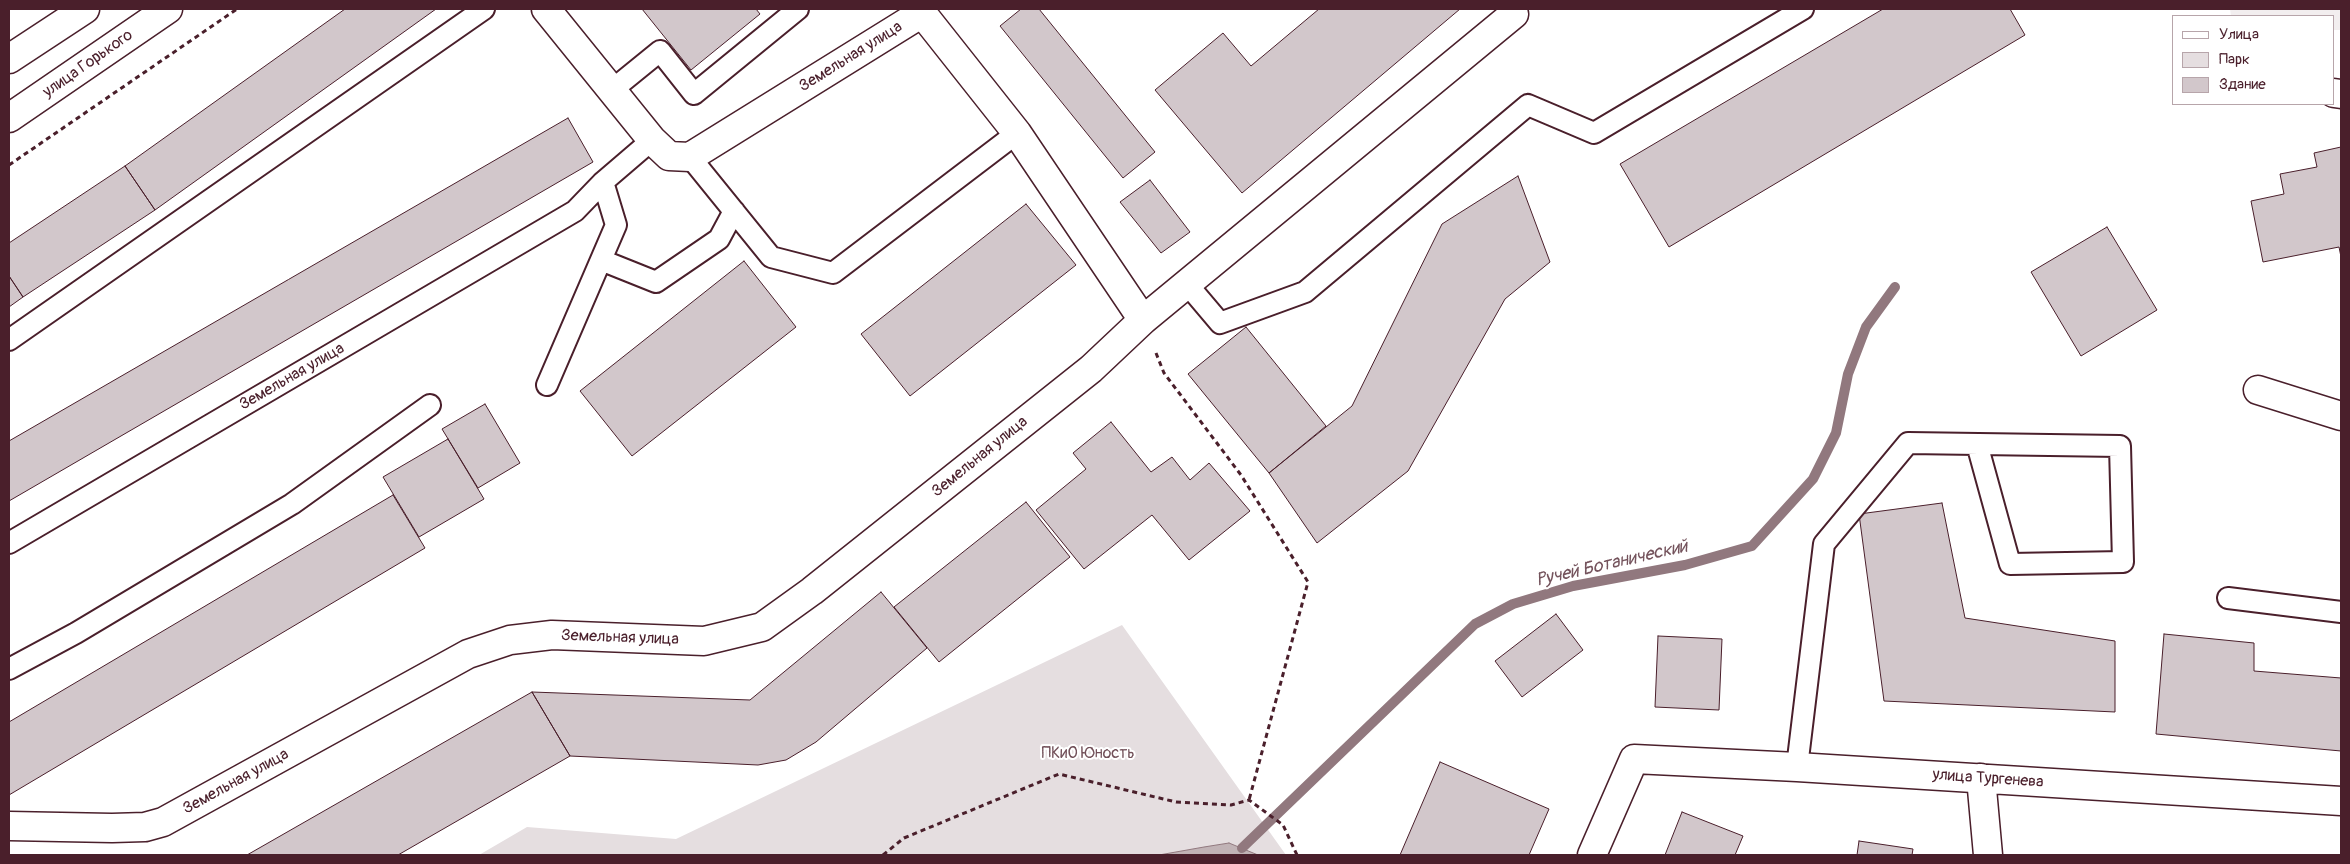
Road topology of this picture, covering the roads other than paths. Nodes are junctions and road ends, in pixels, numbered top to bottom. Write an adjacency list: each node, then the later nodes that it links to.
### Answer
1 (85, 9): 9 (street)
2 (168, 9): 11 (street, улица Горького)
3 (484, 9): 20 (lane)
4 (546, 9): 10 (street)
5 (798, 9): 10 (lane)
6 (1803, 9): 18 (lane)
7 (926, 11): 12 (street, Земельная улица); 14 (street, Земельная улица)
8 (1514, 14): 18 (street)
9 (9, 59)
10 (612, 90): 13 (street)
11 (9, 118)
12 (1017, 133): 16 (lane); 19 (street, Земельная улица)
13 (652, 140): 14 (street); 15 (lane, Земельная улица)
14 (690, 157): 16 (lane)
15 (603, 182): 17 (lane); 26 (lane, Земельная улица)
16 (734, 211): 17 (lane)
17 (601, 260): 21 (lane)
18 (1187, 284): 19 (street)
19 (1143, 320): 33 (street, Земельная улица)
20 (9, 340)
21 (547, 384)
22 (2258, 390): 24 (street)
23 (430, 405): 29 (lane)
24 (2341, 416)
25 (1977, 444): 25 (lane); 30 (lane)
26 (9, 543)
27 (2228, 598): 28 (lane)
28 (2341, 612)
29 (9, 669)
30 (1797, 767): 31 (street, улица Тургенева); 34 (street, улица Тургенева)
31 (1981, 778): 32 (street, улица Тургенева); 35 (street)
32 (2341, 801)
33 (9, 826)
34 (1592, 855)
35 (1988, 855)

